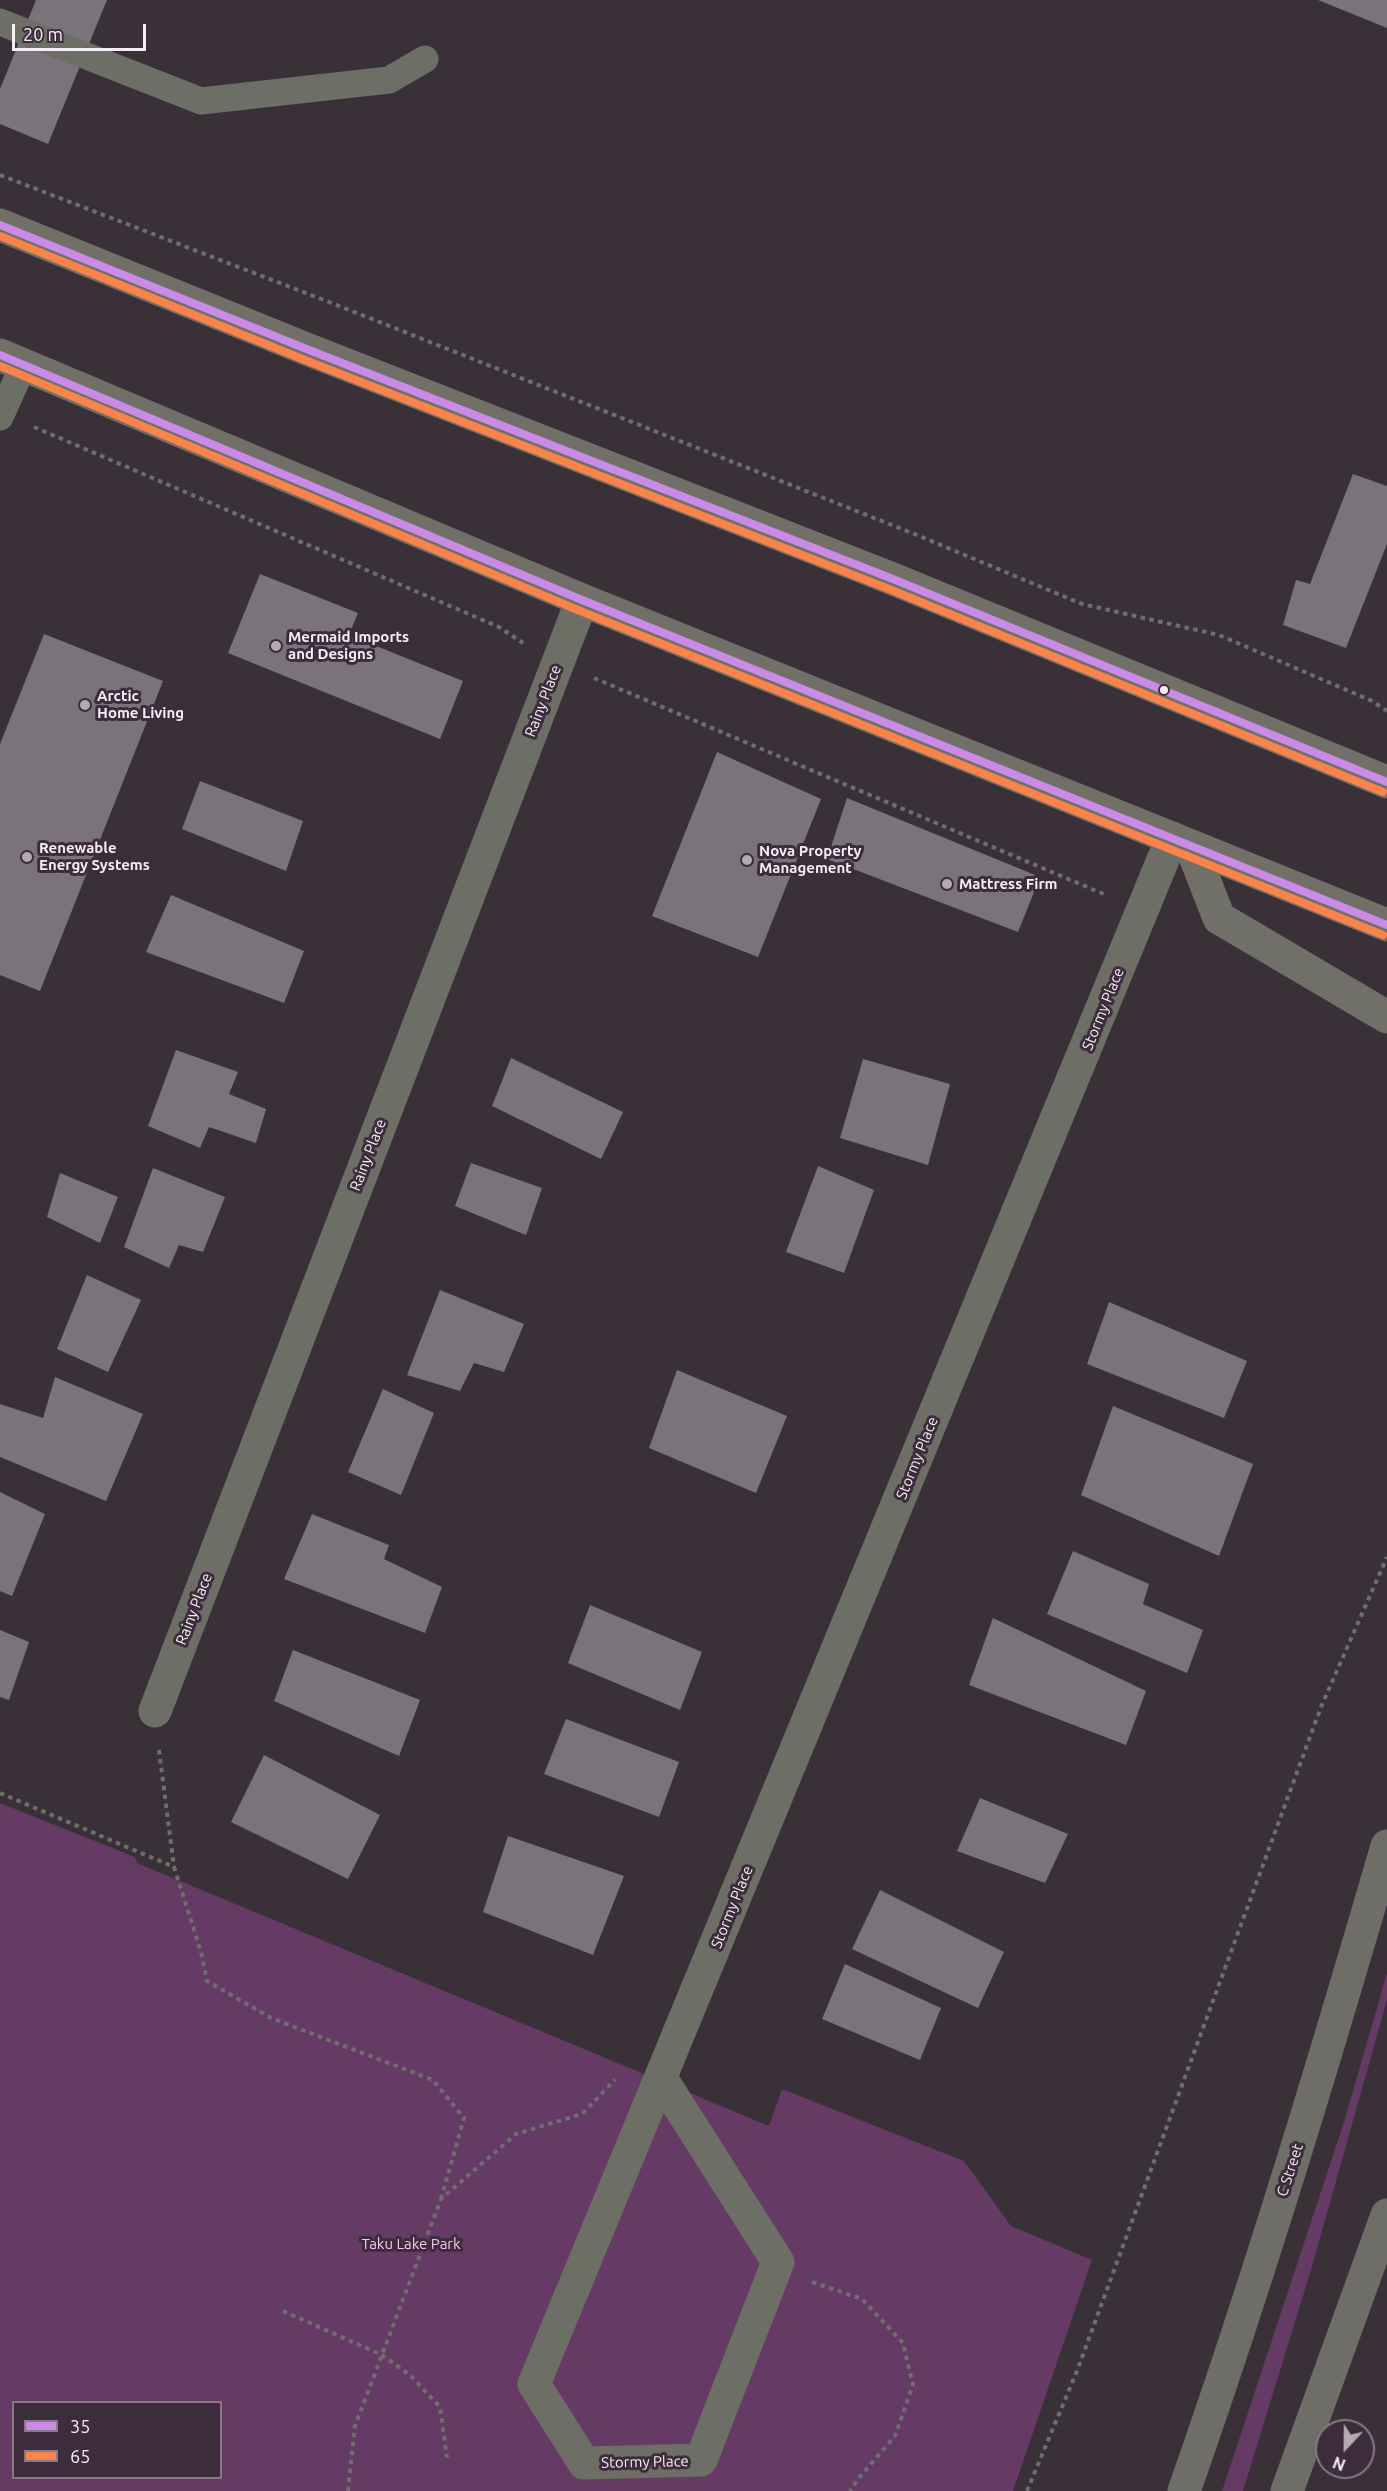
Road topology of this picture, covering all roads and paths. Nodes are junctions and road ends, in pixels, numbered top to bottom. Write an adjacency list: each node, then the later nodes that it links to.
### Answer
1 (0, 22): 2 (lane)
2 (425, 59)
3 (0, 175): 8 (path)
4 (0, 225): 9 (main road)
5 (12, 360): 6 (lane); 7 (main road)
6 (0, 417)
7 (582, 600): 10 (main road); 14 (street, Rainy Place)
8 (1387, 711)
9 (1387, 782)
10 (1181, 842): 11 (main road); 12 (main road); 19 (street, Stormy Place)
11 (1387, 925)
12 (1387, 1017)
13 (1387, 1557): 28 (path)
14 (154, 1711): 17 (path)
15 (0, 1793): 17 (path)
16 (1387, 1846): 29 (main road, C Street)
17 (174, 1867): 20 (path)
18 (623, 2072): 20 (path)
19 (662, 2078): 22 (street); 22 (street, Stormy Place)
20 (441, 2199): 24 (path)
21 (1387, 2215): 30 (main road)
22 (778, 2262): 27 (path)
23 (284, 2311): 24 (path)
24 (382, 2355): 25 (path); 26 (path)
25 (447, 2458)
26 (348, 2491)
27 (850, 2491)
28 (1027, 2491)
29 (1184, 2491)
30 (1287, 2491)

